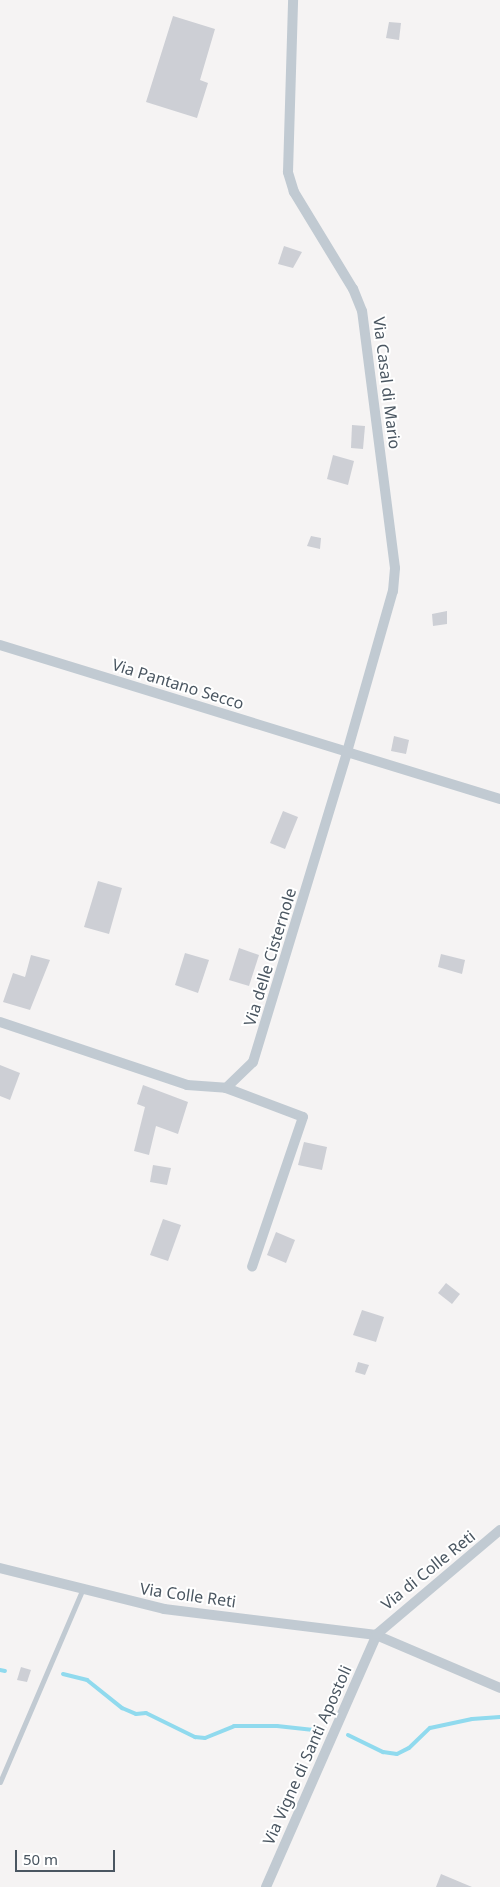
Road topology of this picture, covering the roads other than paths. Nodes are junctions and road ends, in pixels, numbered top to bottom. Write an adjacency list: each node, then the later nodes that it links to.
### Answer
1 (293, 0): 3 (street, Via Casal di Mario)
2 (0, 645): 3 (street, Via Pantano Secco)
3 (347, 752): 4 (street); 6 (street, Via delle Cisternole)
4 (500, 799)
5 (0, 1022): 6 (street)
6 (226, 1088): 7 (street)
7 (252, 1267)
8 (500, 1530): 11 (street, Via di Colle Reti)
9 (0, 1568): 10 (street, Via Colle Reti)
10 (82, 1591): 11 (street, Via Colle Reti); 13 (lane)
11 (376, 1635): 12 (street, Via Colle Reti); 14 (street, Via Vigne di Santi Apostoli)
12 (500, 1688)
13 (0, 1782)
14 (266, 1887)

